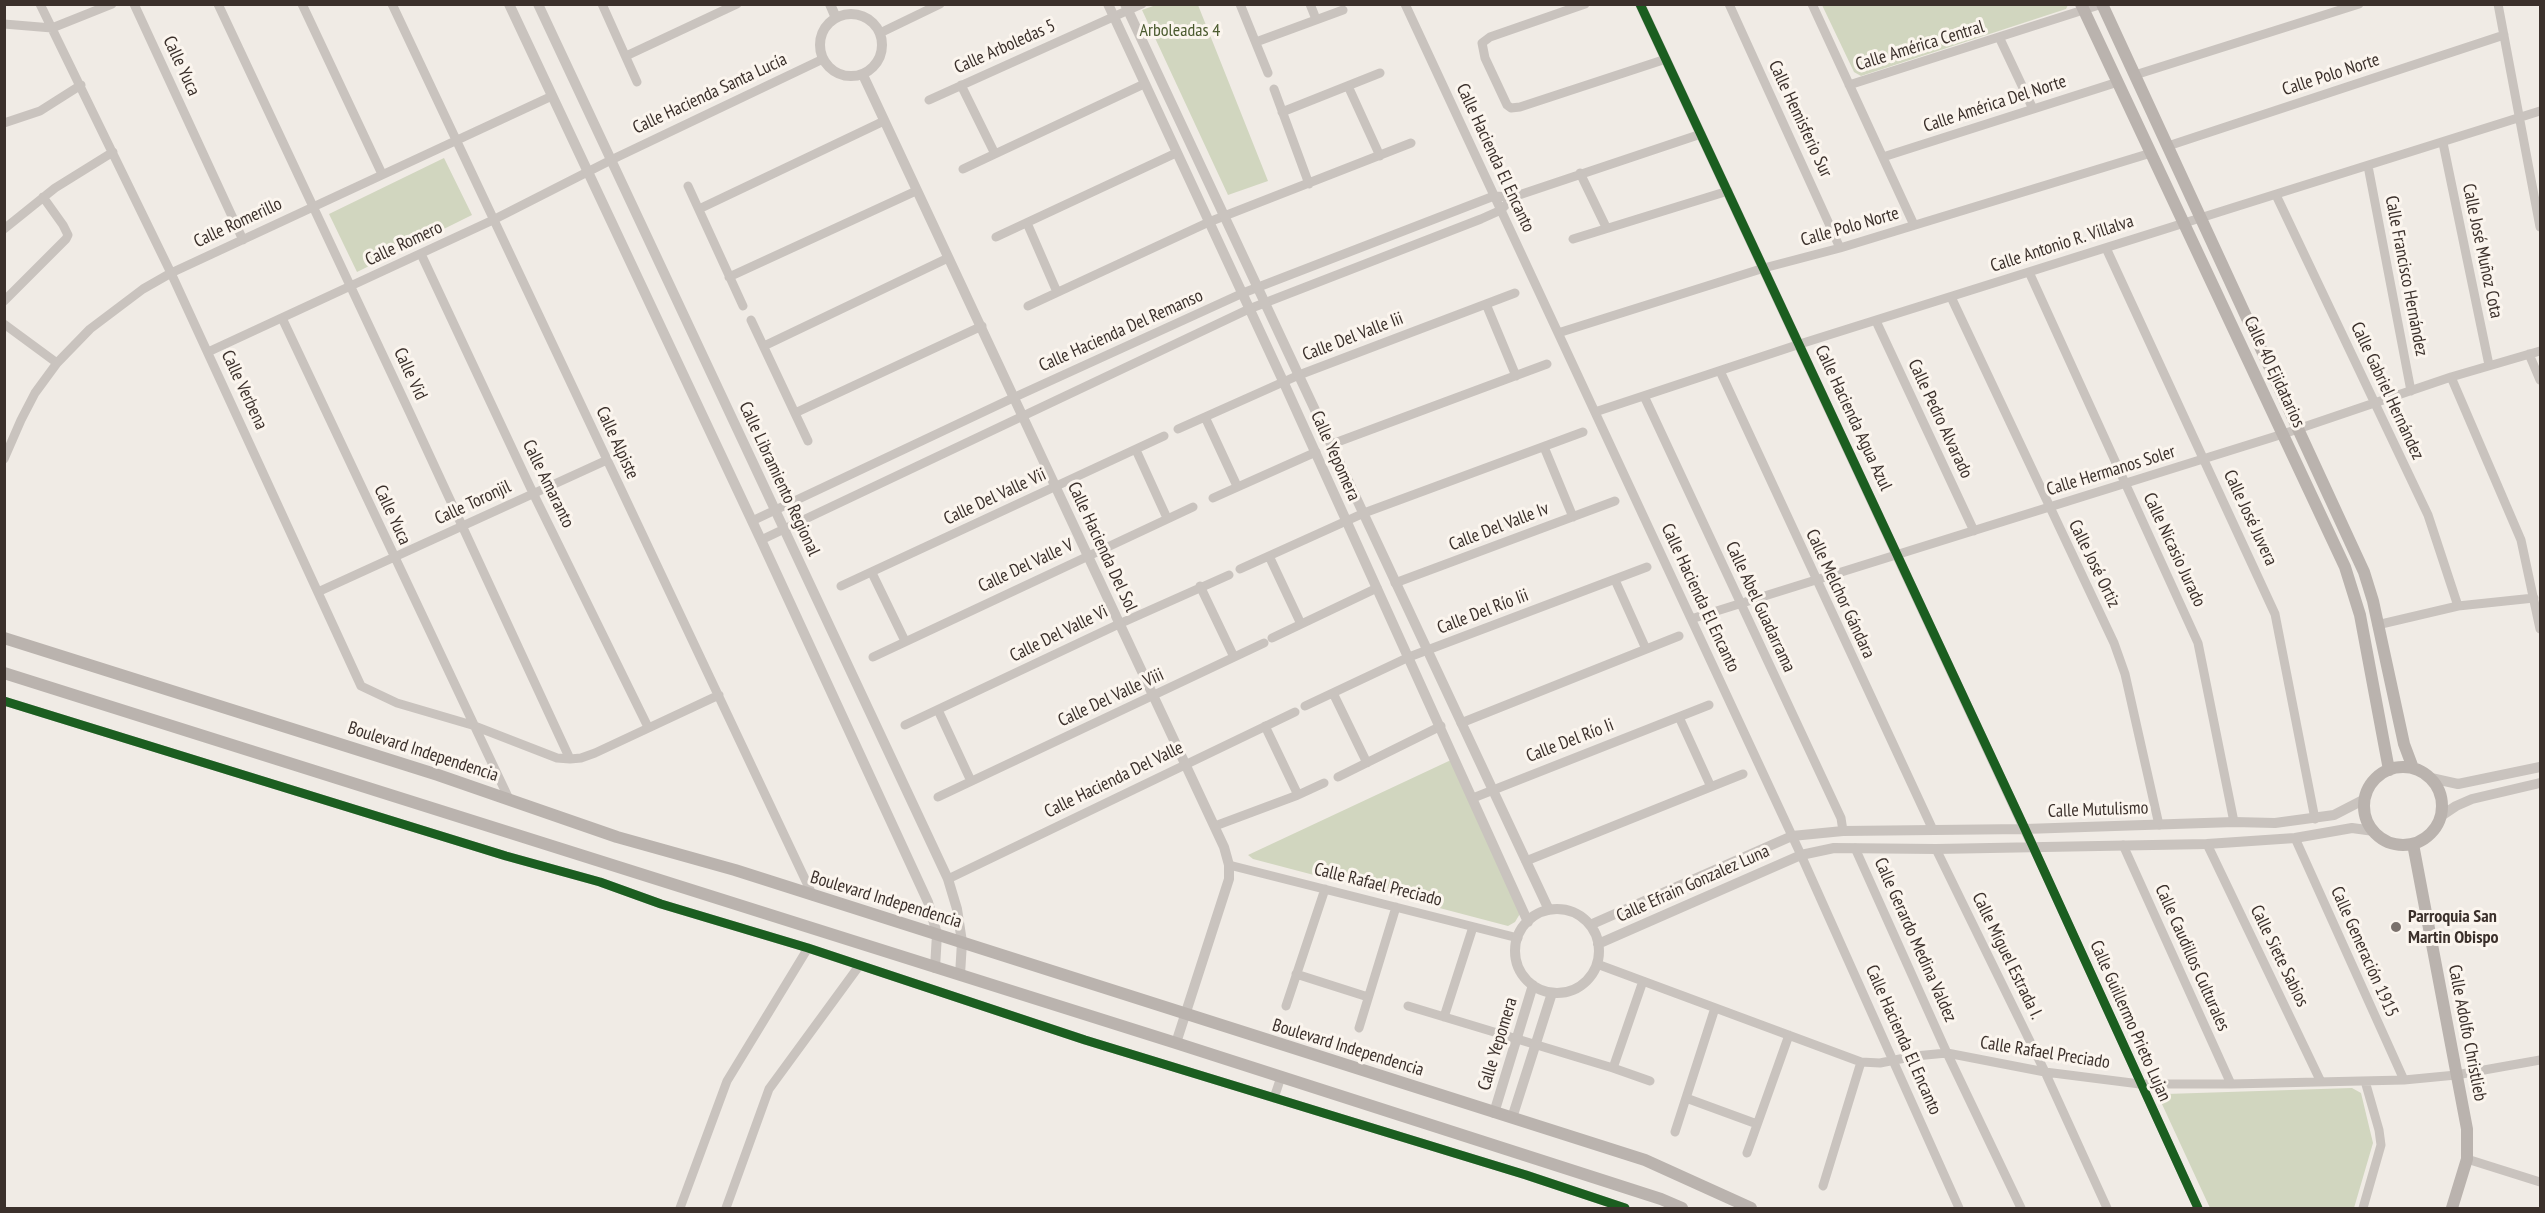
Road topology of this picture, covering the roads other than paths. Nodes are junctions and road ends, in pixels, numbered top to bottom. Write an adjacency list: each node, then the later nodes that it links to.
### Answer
1 (40, 4): 32 (street, Calle Verbena)
2 (112, 4): 32 (street)
3 (134, 4): 100 (street, Calle Yuca)
4 (218, 4): 85 (street, Calle Vid)
5 (302, 4): 76 (street)
6 (392, 4): 61 (street, Calle Alpiste)
7 (509, 4): 52 (street)
8 (538, 4): 71 (street, Calle Libramiento Regional)
9 (602, 4): 37 (street)
10 (737, 4): 37 (street)
11 (830, 4): 29 (street)
12 (940, 4): 33 (street)
13 (1108, 4): 28 (street, Calle Yepomera)
14 (1142, 4): 25 (street, Calle Arboledas 5)
15 (1240, 4): 36 (street)
16 (1310, 4): 30 (street)
17 (1405, 4): 82 (street, Calle Hacienda El Encanto)
18 (1585, 4): 39 (street)
19 (1640, 4): 39 (street, Calle Hacienda Agua Azul)
20 (1729, 4): 101 (street, Calle Hemisferio Sur)
21 (1812, 4): 49 (street)
22 (2102, 4): 26 (street, Calle América Central); 43 (main road, Calle 40 Ejidatarios)
23 (2359, 4): 43 (street)
24 (2498, 4): 34 (street)
25 (1127, 7): 28 (street, Calle Arboledas 5); 88 (street, Calle Yepomera)
26 (2083, 8): 35 (street, Calle América Central); 45 (main road, Calle 40 Ejidatarios)
27 (1343, 10): 30 (street)
28 (1113, 16): 46 (street, Calle Yepomera); 48 (street, Calle Arboledas 5)
29 (836, 18): 33 (street); 38 (street)
30 (1316, 19): 36 (street)
31 (4, 24): 32 (street)
32 (52, 28): 47 (street, Calle Verbena)
33 (880, 33): 42 (street)
34 (2504, 35): 57 (street); 64 (street, Calle Polo Norte)
35 (2000, 39): 49 (street, Calle América Central); 54 (street)
36 (1256, 42): 40 (street)
37 (626, 56): 44 (street)
38 (823, 59): 42 (street); 71 (street, Calle Hacienda Santa Lucía)
39 (1666, 59): 60 (street, Calle Hacienda Agua Azul)
40 (1268, 73)
41 (1380, 73): 50 (street)
42 (862, 75): 58 (street, Calle Hacienda Del Sol)
43 (2135, 75): 64 (main road, Calle 40 Ejidatarios)
44 (637, 82)
45 (2118, 82): 54 (street, Calle América Del Norte); 67 (main road, Calle 40 Ejidatarios)
46 (1144, 84): 66 (street, Calle Yepomera); 68 (street)
47 (81, 85): 59 (street); 65 (street, Calle Verbena)
48 (961, 85): 53 (street, Calle Arboledas 5); 68 (street)
49 (1849, 85): 70 (street)
50 (1348, 86): 56 (street); 69 (street)
51 (1274, 89): 56 (street)
52 (552, 96): 61 (street, Calle Romerillo); 74 (street)
53 (929, 100)
54 (2033, 109): 70 (street, Calle América Del Norte)
55 (2541, 111): 57 (street, Calle Antonio R. Villalva)
56 (1282, 112): 77 (street)
57 (2520, 117): 63 (street, Calle Antonio R. Villalva); 96 (street)
58 (884, 121): 79 (street, Calle Hacienda Del Sol); 86 (street)
59 (4, 123)
60 (1701, 134): 75 (street, Calle Hacienda Del Remanso); 80 (street, Calle Hacienda Agua Azul)
61 (456, 140): 76 (street, Calle Romerillo); 90 (street, Calle Alpiste)
62 (1411, 143): 69 (street)
63 (2443, 143): 72 (street, Calle Antonio R. Villalva); 134 (street, Calle José Muñoz Cota)
64 (2168, 146): 89 (main road, Calle 40 Ejidatarios)
65 (114, 152): 83 (street); 107 (street, Calle Verbena)
66 (1176, 153): 91 (street, Calle Yepomera); 92 (street)
67 (2151, 153): 93 (main road, Calle 40 Ejidatarios); 94 (street, Calle Polo Norte)
68 (994, 154): 73 (street)
69 (1380, 156): 77 (street)
70 (1883, 157): 94 (street)
71 (610, 160): 74 (street, Calle Romero); 170 (street, Calle Libramiento Regional)
72 (2368, 166): 81 (street, Calle Antonio R. Villalva); 141 (street, Calle Francisco Hernández)
73 (963, 169)
74 (588, 172): 90 (street, Calle Romero); 175 (street)
75 (1580, 173): 84 (street, Calle Hacienda Del Remanso); 95 (street)
76 (382, 174): 85 (street, Calle Romerillo)
77 (1309, 184): 88 (street)
78 (688, 186): 86 (street)
79 (916, 191): 104 (street, Calle Hacienda Del Sol); 108 (street)
80 (1728, 191): 95 (street); 105 (street, Calle Hacienda Agua Azul)
81 (2276, 195): 89 (street, Calle Antonio R. Villalva); 144 (street, Calle Gabriel Hernández)
82 (1494, 196): 84 (street, Calle Hacienda Del Remanso); 87 (street, Calle Hacienda El Encanto); 110 (street, Calle Hacienda Del Remanso)
83 (42, 197): 97 (street); 115 (street)
84 (1513, 197): 87 (street, Calle Hacienda Del Remanso)
85 (313, 206): 100 (street, Calle Romerillo); 109 (street, Calle Vid)
86 (699, 209): 108 (street)
87 (1501, 210): 116 (street, Calle Hacienda Del Remanso); 126 (street, Calle Hacienda El Encanto)
88 (1224, 216): 91 (street); 110 (street, Calle Yepomera)
89 (2202, 218): 93 (street, Calle Antonio R. Villalva); 150 (main road, Calle 40 Ejidatarios)
90 (493, 220): 103 (street, Calle Romero); 161 (street, Calle Alpiste)
91 (1209, 222): 111 (street); 113 (street, Calle Yepomera)
92 (1027, 223): 98 (street); 111 (street)
93 (2184, 223): 102 (street, Calle Antonio R. Villalva); 152 (main road, Calle 40 Ejidatarios)
94 (1914, 225): 101 (street, Calle Polo Norte)
95 (1606, 227): 99 (street)
96 (2541, 227)
97 (4, 229)
98 (996, 237)
99 (1573, 239)
100 (243, 240): 107 (street, Calle Romerillo)
101 (1840, 248): 105 (street, Calle Polo Norte)
102 (2106, 248): 106 (street, Calle Antonio R. Villalva); 160 (street, Calle José Juvera)
103 (421, 254): 109 (street, Calle Romero); 165 (street, Calle Amaranto)
104 (948, 258): 125 (street, Calle Hacienda Del Sol); 128 (street)
105 (1764, 268): 126 (street, Calle Polo Norte); 127 (street, Calle Hacienda Agua Azul)
106 (2029, 272): 114 (street, Calle Antonio R. Villalva); 162 (street, Calle Nicasio Jurado)
107 (171, 273): 130 (street, Calle Verbena); 132 (street, Calle Romerillo)
108 (729, 277): 118 (street)
109 (351, 286): 121 (street, Calle Romero); 176 (street, Calle Vid)
110 (1258, 287): 113 (street, Calle Hacienda Del Remanso); 116 (street, Calle Yepomera)
111 (1057, 292): 119 (street)
112 (1515, 293): 117 (street, Calle Del Valle Iii)
113 (1243, 294): 120 (street, Calle Yepomera); 143 (street, Calle Hacienda Del Remanso)
114 (1951, 297): 123 (street, Calle Antonio R. Villalva); 169 (street, Calle José Ortiz)
115 (4, 301)
116 (1265, 303): 120 (street, Calle Hacienda Del Remanso); 136 (street, Calle Yepomera)
117 (1485, 304): 136 (street, Calle Del Valle Iii); 137 (street)
118 (743, 306)
119 (1028, 306)
120 (1249, 309): 140 (street, Calle Yepomera); 147 (street, Calle Hacienda Del Remanso)
121 (282, 318): 130 (street, Calle Romero); 183 (street, Calle Yuca)
122 (751, 320): 128 (street)
123 (1876, 321): 127 (street, Calle Antonio R. Villalva); 178 (street, Calle Pedro Alvarado)
124 (4, 324): 132 (street)
125 (982, 326): 143 (street, Calle Hacienda Del Sol); 145 (street)
126 (1558, 333): 146 (street, Calle Hacienda El Encanto)
127 (1800, 344): 135 (street, Calle Antonio R. Villalva); 181 (street, Calle Hacienda Agua Azul)
128 (764, 346): 145 (street)
129 (2541, 351): 131 (street, Calle Hermanos Soler)
130 (208, 352): 194 (street, Calle Verbena)
131 (2529, 354): 134 (street, Calle Hermanos Soler); 139 (street)
132 (57, 363): 159 (street, Calle Romerillo)
133 (1547, 364): 137 (street)
134 (2489, 365): 138 (street, Calle Hermanos Soler)
135 (1720, 371): 142 (street, Calle Antonio R. Villalva); 189 (street, Calle Melchor Gándara)
136 (1299, 375): 140 (street, Calle Del Valle Iii); 155 (street, Calle Yepomera)
137 (1516, 376): 155 (street)
138 (2451, 377): 141 (street, Calle Hermanos Soler); 195 (street)
139 (2541, 380)
140 (1283, 381): 148 (street, Calle Del Valle Iii); 158 (street, Calle Yepomera)
141 (2411, 391): 144 (street, Calle Hermanos Soler)
142 (1644, 396): 146 (street, Calle Antonio R. Villalva); 196 (street, Calle Abel Guadarrama)
143 (1015, 397): 147 (street, Calle Hacienda Del Sol); 170 (street, Calle Hacienda Del Remanso)
144 (2374, 403): 150 (street, Calle Hermanos Soler); 197 (street, Calle Gabriel Hernández)
145 (795, 412): 154 (street)
146 (1595, 412): 198 (street, Calle Hacienda El Encanto)
147 (1023, 414): 164 (street, Calle Hacienda Del Sol); 177 (street, Calle Hacienda Del Remanso)
148 (1204, 417): 149 (street, Calle Del Valle Iii); 163 (street)
149 (1178, 429)
150 (2298, 429): 152 (street, Calle Hermanos Soler); 201 (main road, Calle 40 Ejidatarios)
151 (1583, 432): 156 (street)
152 (2283, 434): 160 (street, Calle Hermanos Soler); 213 (main road, Calle 40 Ejidatarios)
153 (1164, 436): 157 (street, Calle Del Valle Vii)
154 (808, 441)
155 (1332, 444): 171 (street, Calle Yepomera)
156 (1544, 447): 171 (street); 172 (street)
157 (1136, 450): 164 (street, Calle Del Valle Vii); 173 (street)
158 (1316, 452): 163 (street); 174 (street, Calle Yepomera)
159 (4, 459)
160 (2204, 459): 162 (street, Calle Hermanos Soler); 249 (street, Calle José Juvera)
161 (607, 460): 165 (street, Calle Toronjil); 215 (street, Calle Alpiste)
162 (2126, 484): 169 (street, Calle Hermanos Soler); 250 (street, Calle Nicasio Jurado)
163 (1237, 486): 166 (street)
164 (1057, 487): 180 (street, Calle Hacienda Del Sol); 186 (street, Calle Del Valle Vii)
165 (533, 494): 176 (street, Calle Toronjil); 228 (street, Calle Amaranto)
166 (1213, 498)
167 (1615, 501): 172 (street, Calle Del Valle Iv)
168 (1193, 507): 173 (street, Calle Del Valle V)
169 (2048, 508): 178 (street, Calle Hermanos Soler); 251 (street, Calle José Ortiz)
170 (775, 510): 175 (street, Calle Hacienda Del Remanso); 177 (street, Calle Libramiento Regional)
171 (1364, 513): 174 (street); 190 (street, Calle Yepomera)
172 (1573, 517): 190 (street, Calle Del Valle Iv)
173 (1167, 518): 180 (street, Calle Del Valle V)
174 (1346, 521): 182 (street); 193 (street, Calle Yepomera)
175 (753, 522): 179 (street)
176 (463, 526): 183 (street, Calle Toronjil); 229 (street, Calle Vid)
177 (784, 528): 179 (street, Calle Hacienda Del Remanso); 269 (street, Calle Libramiento Regional)
178 (1974, 531): 181 (street, Calle Hermanos Soler)
179 (761, 540): 277 (street)
180 (1088, 555): 199 (street, Calle Hacienda Del Sol); 205 (street, Calle Del Valle V)
181 (1898, 555): 189 (street, Calle Hermanos Soler); 253 (street, Calle Hacienda Agua Azul)
182 (1269, 556): 185 (street); 200 (street)
183 (394, 558): 194 (street, Calle Toronjil); 224 (street, Calle Yuca)
184 (1647, 567): 188 (street, Calle Del Río Iii)
185 (1240, 568)
186 (872, 573): 191 (street, Calle Del Valle Vii); 205 (street)
187 (1229, 575): 192 (street, Calle Del Valle Vi)
188 (1615, 580): 206 (street); 207 (street, Calle Del Río Iii)
189 (1815, 580): 196 (street, Calle Hermanos Soler); 254 (street, Calle Melchor Gándara)
190 (1395, 583): 207 (street, Calle Yepomera)
191 (841, 586)
192 (1200, 586): 199 (street, Calle Del Valle Vi); 209 (street)
193 (1377, 588): 200 (street); 210 (street, Calle Yepomera)
194 (320, 591): 224 (street, Calle Verbena)
195 (2534, 598): 197 (street); 202 (street)
196 (1740, 604): 198 (street, Calle Hermanos Soler); 255 (street, Calle Abel Guadarrama)
197 (2458, 606): 201 (street)
198 (1691, 619): 257 (street, Calle Hacienda El Encanto)
199 (1119, 624): 216 (street, Calle Hacienda Del Sol); 220 (street, Calle Del Valle Vi)
200 (1301, 624): 209 (street, Calle Del Valle Viii)
201 (2377, 625): 212 (main road, Calle 40 Ejidatarios)
202 (2541, 629)
203 (1679, 636): 206 (street)
204 (4, 638): 246 (main road, Boulevard Independencia)
205 (905, 641): 208 (street, Calle Del Valle V)
206 (1646, 649): 223 (street)
207 (1427, 651): 210 (street, Calle Del Río Iii); 223 (street, Calle Yepomera)
208 (873, 657)
209 (1234, 657): 216 (street, Calle Del Valle Viii)
210 (1409, 657): 214 (street, Calle Del Río Iii); 227 (street, Calle Yepomera)
211 (4, 673): 284 (main road)
212 (2388, 680): 213 (main road); 233 (main road, Calle 40 Ejidatarios)
213 (2372, 683): 234 (main road, Calle 40 Ejidatarios)
214 (1333, 693): 219 (street, Calle Del Río Iii); 231 (street)
215 (719, 694): 228 (street); 271 (street, Calle Alpiste)
216 (1153, 697): 230 (street, Calle Hacienda Del Sol); 238 (street, Calle Del Valle Viii)
217 (4, 701): 281 (street)
218 (1709, 705): 222 (street, Calle Del Río Ii)
219 (1305, 706)
220 (938, 710): 225 (street, Calle Del Valle Vi); 238 (street)
221 (1295, 712): 226 (street, Calle Hacienda Del Valle)
222 (1679, 717): 241 (street); 242 (street, Calle Del Río Ii)
223 (1461, 723): 242 (street, Calle Yepomera)
224 (472, 725): 229 (street, Calle Verbena); 246 (street, Calle Yuca)
225 (905, 725)
226 (1265, 726): 230 (street, Calle Hacienda Del Valle); 243 (street)
227 (1441, 726): 231 (street); 245 (street, Calle Yepomera)
228 (648, 727): 229 (street)
229 (570, 759)
230 (1186, 763): 252 (street, Calle Hacienda Del Sol); 269 (street, Calle Hacienda Del Valle)
231 (1367, 763): 236 (street)
232 (2541, 767): 237 (street)
233 (2413, 768): 234 (main road); 237 (main road)
234 (2389, 770): 247 (main road)
235 (1743, 774): 241 (street)
236 (1338, 777)
237 (2431, 778): 248 (main road)
238 (971, 782): 244 (street, Calle Del Valle Viii)
239 (1324, 783): 243 (street)
240 (2541, 783): 248 (street)
241 (1711, 787): 267 (street)
242 (1492, 789): 245 (street, Calle Del Río Ii); 267 (street, Calle Yepomera)
243 (1298, 795): 252 (street)
244 (938, 797)
245 (1473, 798): 274 (street, Calle Yepomera)
246 (509, 799): 271 (main road, Boulevard Independencia)
247 (2365, 799): 249 (street, Calle Mutulismo); 256 (main road)
248 (2441, 816): 260 (main road)
249 (2315, 819): 250 (street, Calle Mutulismo)
250 (2234, 822): 251 (street, Calle Mutulismo)
251 (2159, 825): 253 (street, Calle Mutulismo)
252 (1215, 826): 268 (street, Calle Hacienda Del Sol)
253 (2025, 829): 254 (street, Calle Mutulismo); 262 (street, Calle Hacienda Agua Azul)
254 (1933, 830): 255 (street, Calle Mutulismo)
255 (1843, 831): 257 (street, Calle Mutulismo); 263 (street)
256 (2374, 831): 258 (street, Calle Mutulismo); 260 (main road)
257 (1792, 836): 266 (street, Calle Hacienda El Encanto); 275 (street, Calle Efrain Gonzalez Luna)
258 (2295, 838): 259 (street, Calle Mutulismo); 309 (street, Calle Generación 1915)
259 (2207, 844): 261 (street, Calle Mutulismo); 312 (street, Calle Siete Sabios)
260 (2413, 844): 307 (main road, Calle Adolfo Christlieb)
261 (2123, 845): 262 (street, Calle Mutulismo); 314 (street, Calle Caudillos Culturales)
262 (2033, 847): 265 (street, Calle Mutulismo); 313 (street, Calle Guillermo Prieto Lujan)
263 (1834, 848): 264 (street, Calle Mutulismo); 266 (street, Calle Mutulismo)
264 (1855, 848): 265 (street, Calle Mutulismo); 301 (street, Calle Gerardo Medina Valdez)
265 (1936, 849): 306 (street, Calle Miguel Estrada I.)
266 (1801, 855): 280 (street, Calle Efrain Gonzalez Luna); 303 (street, Calle Hacienda El Encanto)
267 (1526, 861): 273 (street, Calle Yepomera)
268 (1229, 865): 270 (street, Calle Rafael Preciado); 294 (street, Calle Hacienda Del Sol)
269 (948, 879): 279 (street, Calle Libramiento Regional)
270 (1325, 889): 272 (street, Calle Rafael Preciado); 285 (street)
271 (813, 896): 277 (main road, Boulevard Independencia)
272 (1396, 907): 276 (street, Calle Rafael Preciado); 290 (street)
273 (1549, 910): 274 (street); 275 (street)
274 (1528, 922): 278 (street)
275 (1590, 925): 280 (street)
276 (1473, 927): 278 (street, Calle Rafael Preciado); 295 (street)
277 (937, 934): 279 (main road, Boulevard Independencia); 284 (street)
278 (1518, 938): 288 (street)
279 (962, 942): 286 (street, Calle Libramiento Regional); 294 (main road, Boulevard Independencia)
280 (1598, 944): 282 (street)
281 (808, 948): 283 (street); 325 (street)
282 (1597, 964): 287 (street, Calle Rafael Preciado); 289 (street)
283 (859, 966): 315 (street); 326 (street)
284 (935, 968): 286 (main road)
285 (1296, 974): 290 (street); 291 (street)
286 (960, 975): 299 (main road)
287 (1643, 981): 293 (street, Calle Rafael Preciado); 305 (street)
288 (1533, 985): 289 (street); 298 (street, Calle Yepomera)
289 (1552, 993): 300 (street, Calle Yepomera)
290 (1368, 997): 296 (street)
291 (1286, 1006)
292 (1408, 1006): 295 (street)
293 (1715, 1008): 297 (street, Calle Rafael Preciado); 316 (street)
294 (1185, 1015): 299 (street, Calle Hacienda Del Sol); 317 (main road, Boulevard Independencia)
295 (1444, 1017): 298 (street)
296 (1359, 1028)
297 (1789, 1035): 304 (street, Calle Rafael Preciado); 319 (street)
298 (1518, 1039): 300 (street); 317 (street, Calle Yepomera)
299 (1176, 1043): 308 (main road)
300 (1536, 1045): 305 (street); 318 (street, Calle Yepomera)
301 (1947, 1053): 303 (street, Calle Rafael Preciado); 306 (street, Calle Rafael Preciado); 331 (street, Calle Gerardo Medina Valdez)
302 (2541, 1060): 307 (street, Calle Rafael Preciado)
303 (1894, 1061): 304 (street, Calle Rafael Preciado); 330 (street, Calle Hacienda El Encanto)
304 (1862, 1062): 324 (street)
305 (1613, 1068): 310 (street)
306 (2045, 1072): 313 (street, Calle Rafael Preciado); 332 (street, Calle Miguel Estrada I.)
307 (2456, 1075): 309 (street, Calle Rafael Preciado); 322 (main road, Calle Adolfo Christlieb)
308 (1281, 1077): 315 (street); 328 (main road)
309 (2404, 1080): 311 (street, Calle Rafael Preciado)
310 (1650, 1081)
311 (2365, 1081): 312 (street, Calle Rafael Preciado); 334 (street)
312 (2321, 1082): 314 (street, Calle Rafael Preciado)
313 (2140, 1084): 314 (street, Calle Rafael Preciado); 333 (street, Calle Guillermo Prieto Lujan)
314 (2230, 1084)
315 (1274, 1098): 327 (street)
316 (1686, 1098): 319 (street); 320 (street)
317 (1494, 1113): 318 (main road, Boulevard Independencia)
318 (1512, 1118): 329 (main road, Boulevard Independencia)
319 (1757, 1124): 321 (street)
320 (1675, 1132)
321 (1747, 1153)
322 (2467, 1159): 323 (street); 335 (main road, Calle Adolfo Christlieb)
323 (2541, 1182)
324 (1824, 1186)
325 (680, 1209)
326 (726, 1209)
327 (1625, 1209)
328 (1682, 1209)
329 (1751, 1209)
330 (1959, 1209)
331 (2022, 1209)
332 (2107, 1209)
333 (2198, 1209)
334 (2363, 1209)
335 (2452, 1209)

